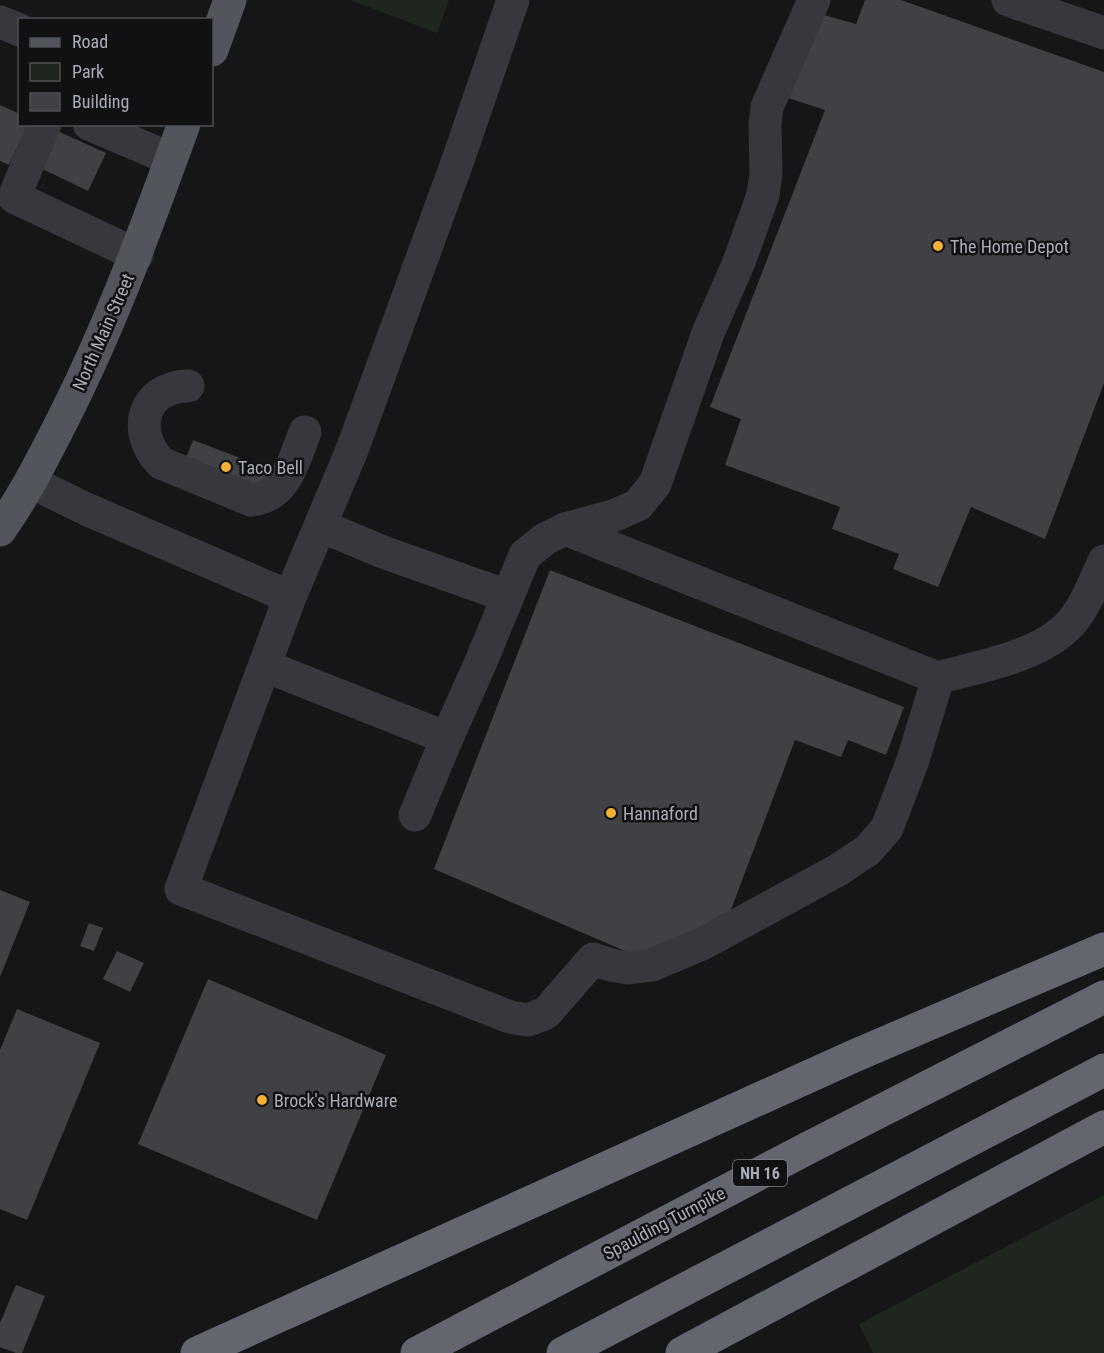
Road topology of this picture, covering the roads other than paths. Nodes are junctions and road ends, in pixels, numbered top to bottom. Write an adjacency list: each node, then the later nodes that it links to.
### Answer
1 (230, 0): 8 (main road)
2 (513, 0): 17 (street)
3 (814, 0): 18 (street)
4 (1008, 0): 7 (street)
5 (0, 22): 6 (street)
6 (18, 29)
7 (1104, 33)
8 (213, 47)
9 (44, 126): 13 (street)
10 (94, 126): 12 (street)
11 (183, 126): 12 (main road, North Main Street)
12 (171, 159): 13 (main road, North Main Street)
13 (137, 255): 16 (main road, North Main Street)
14 (188, 386): 15 (street)
15 (305, 432)
16 (31, 482): 19 (main road, North Main Street); 22 (street)
17 (321, 526): 21 (street); 22 (street)
18 (565, 529): 21 (street); 24 (street)
19 (0, 530)
20 (1104, 561): 24 (street)
21 (507, 596): 25 (street)
22 (290, 597): 23 (street)
23 (265, 666): 24 (street); 25 (street)
24 (938, 678)
25 (447, 738): 26 (street)
26 (415, 815)
27 (1104, 949): 31 (highway)
28 (1104, 997): 32 (highway, Spaulding Turnpike / NH 16)
29 (1104, 1070): 33 (highway)
30 (1104, 1127): 34 (highway)
31 (197, 1353)
32 (417, 1353)
33 (563, 1353)
34 (682, 1353)

